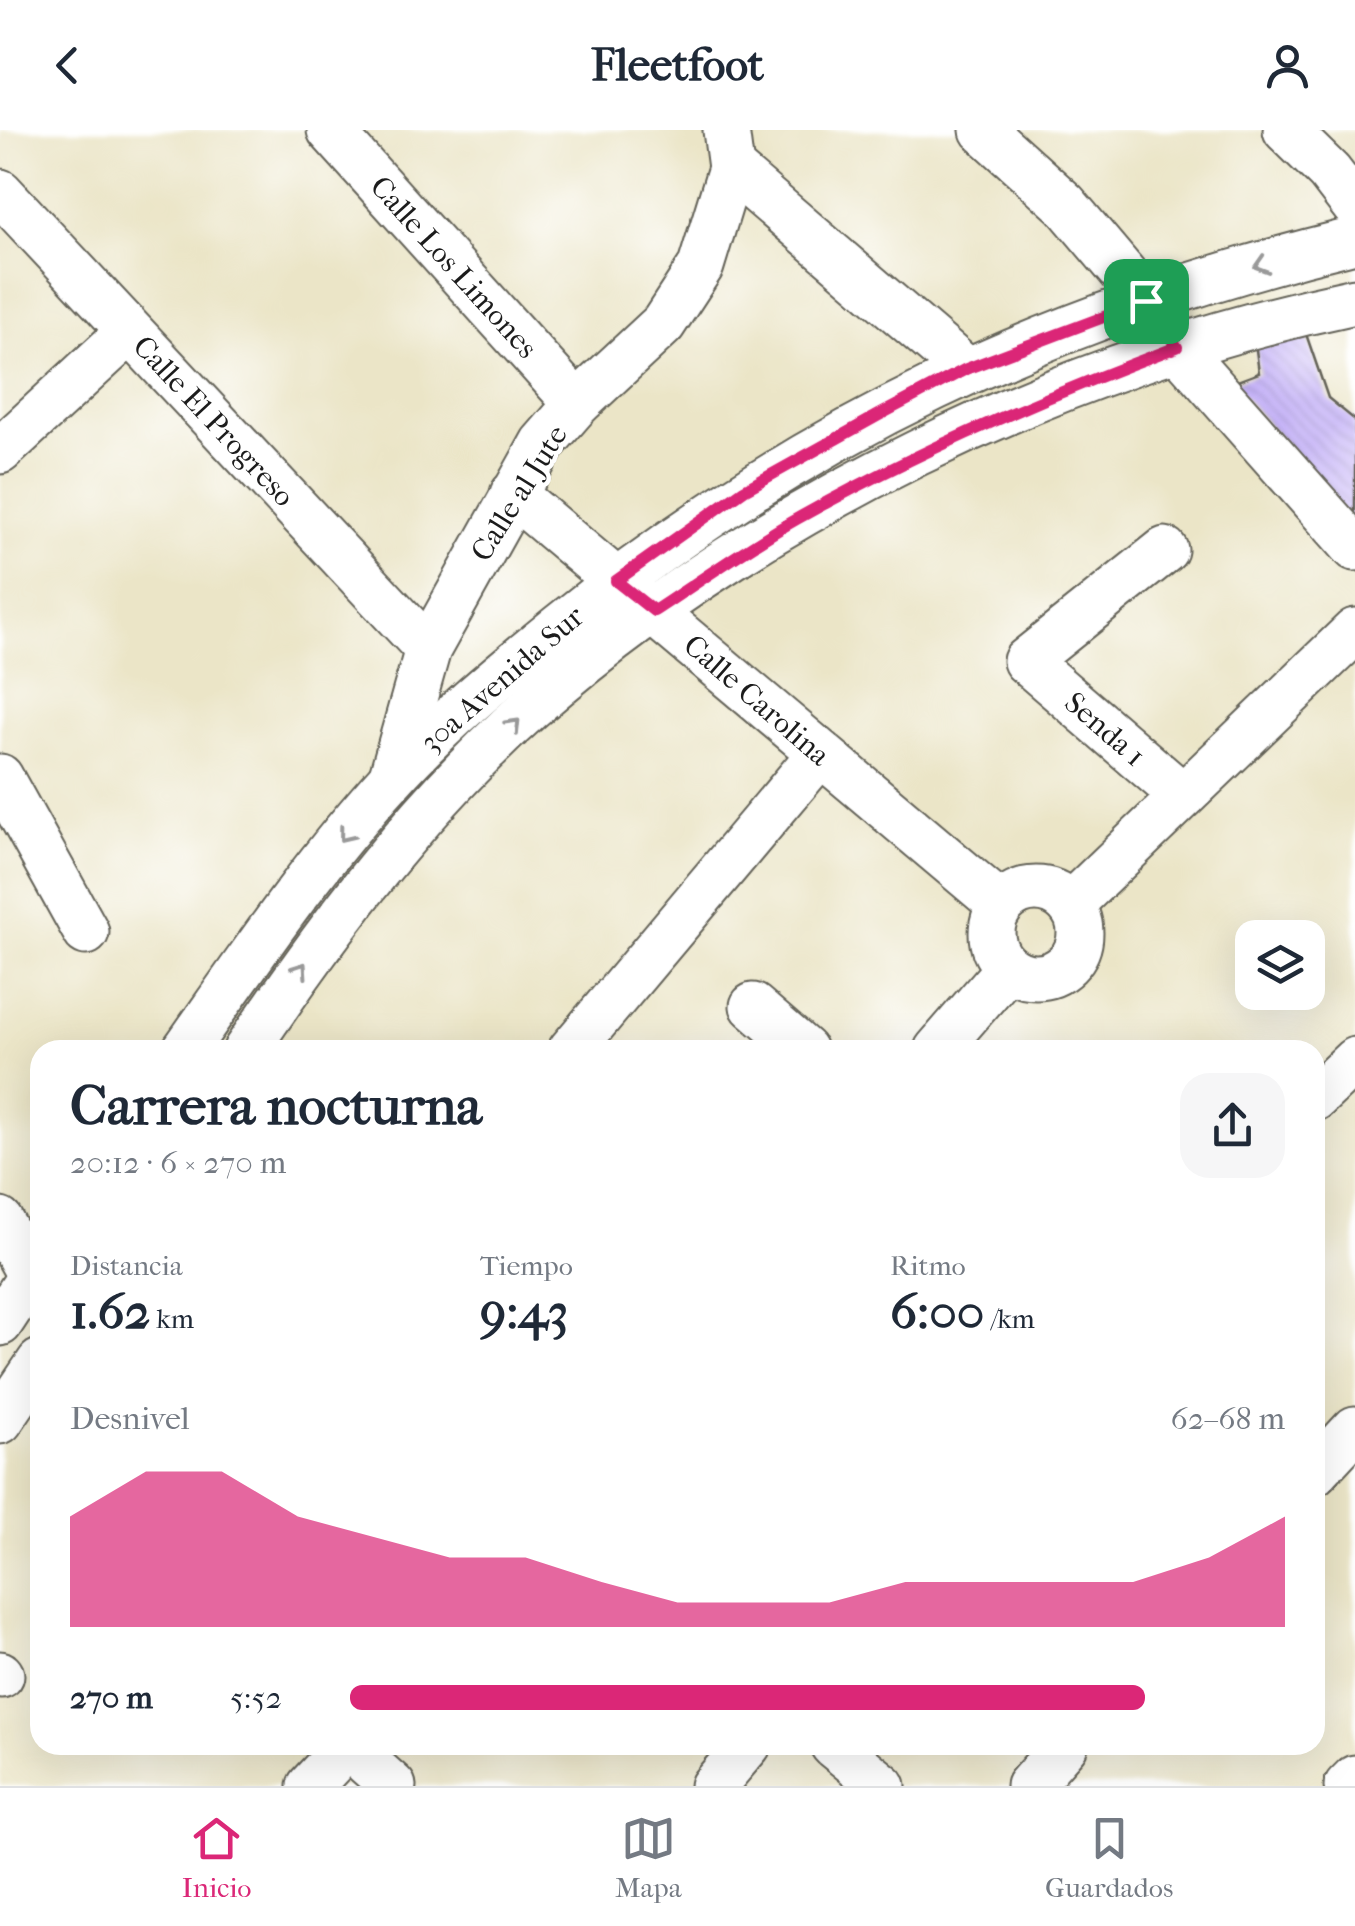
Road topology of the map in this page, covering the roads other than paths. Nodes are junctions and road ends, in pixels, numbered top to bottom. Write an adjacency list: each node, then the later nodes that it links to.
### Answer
1 (330, 130): 13 (street, Calle Los Limones)
2 (983, 130): 8 (street)
3 (1286, 130): 6 (street)
4 (729, 149): 12 (street); 13 (street, Calle al Jute)
5 (0, 192): 10 (street, Calle El Progreso)
6 (1355, 206)
7 (1355, 240): 8 (street, 30a Avenida Sur, one-way to 8)
8 (1146, 301): 11 (street); 12 (street, 30a Avenida Sur)
9 (1355, 302): 11 (street, 30a Avenida Sur)
10 (129, 332): 14 (street); 21 (street, Calle El Progreso)
11 (1177, 347): 16 (street); 19 (street, 30a Avenida Sur)
12 (966, 369): 18 (street, 30a Avenida Sur)
13 (577, 404): 15 (street, Calle al Jute)
14 (0, 451)
15 (513, 494): 18 (street, Calle Carolina); 21 (street, Calle al Jute)
16 (1355, 548)
17 (1166, 550): 25 (street, Senda 1)
18 (616, 581): 19 (street, Calle Carolina); 24 (street, 30a Avenida Sur)
19 (654, 611): 22 (street, Calle Carolina); 32 (street, 30a Avenida Sur, one-way to 19)
20 (1355, 630): 25 (street)
21 (428, 648): 24 (street, Calle al Jute)
22 (819, 755): 27 (street, Calle Carolina); 33 (street)
23 (0, 778): 28 (street)
24 (392, 778): 31 (street, 30a Avenida Sur, one-way to 31)
25 (1183, 796): 26 (street)
26 (1070, 904): 27 (street); 29 (street)
27 (1001, 905): 29 (street)
28 (86, 932)
29 (1008, 968): 35 (street)
30 (753, 1006): 34 (street)
31 (192, 1040)
32 (253, 1040)
33 (579, 1040)
34 (792, 1040)
35 (946, 1040)
36 (1355, 1060): 37 (street)
37 (1325, 1088)
38 (0, 1222): 39 (street)
39 (30, 1267)
40 (30, 1286): 41 (street)
41 (0, 1324)
42 (30, 1376): 43 (street)
43 (0, 1420)
44 (1355, 1429): 45 (street)
45 (1325, 1461)
46 (339, 1755): 52 (street)
47 (359, 1755): 53 (street)
48 (739, 1755): 54 (street)
49 (845, 1755): 55 (street)
50 (1056, 1755): 56 (street)
51 (1355, 1778): 57 (street)
52 (310, 1786)
53 (394, 1786)
54 (713, 1786)
55 (882, 1786)
56 (1029, 1786)
57 (1347, 1786)

